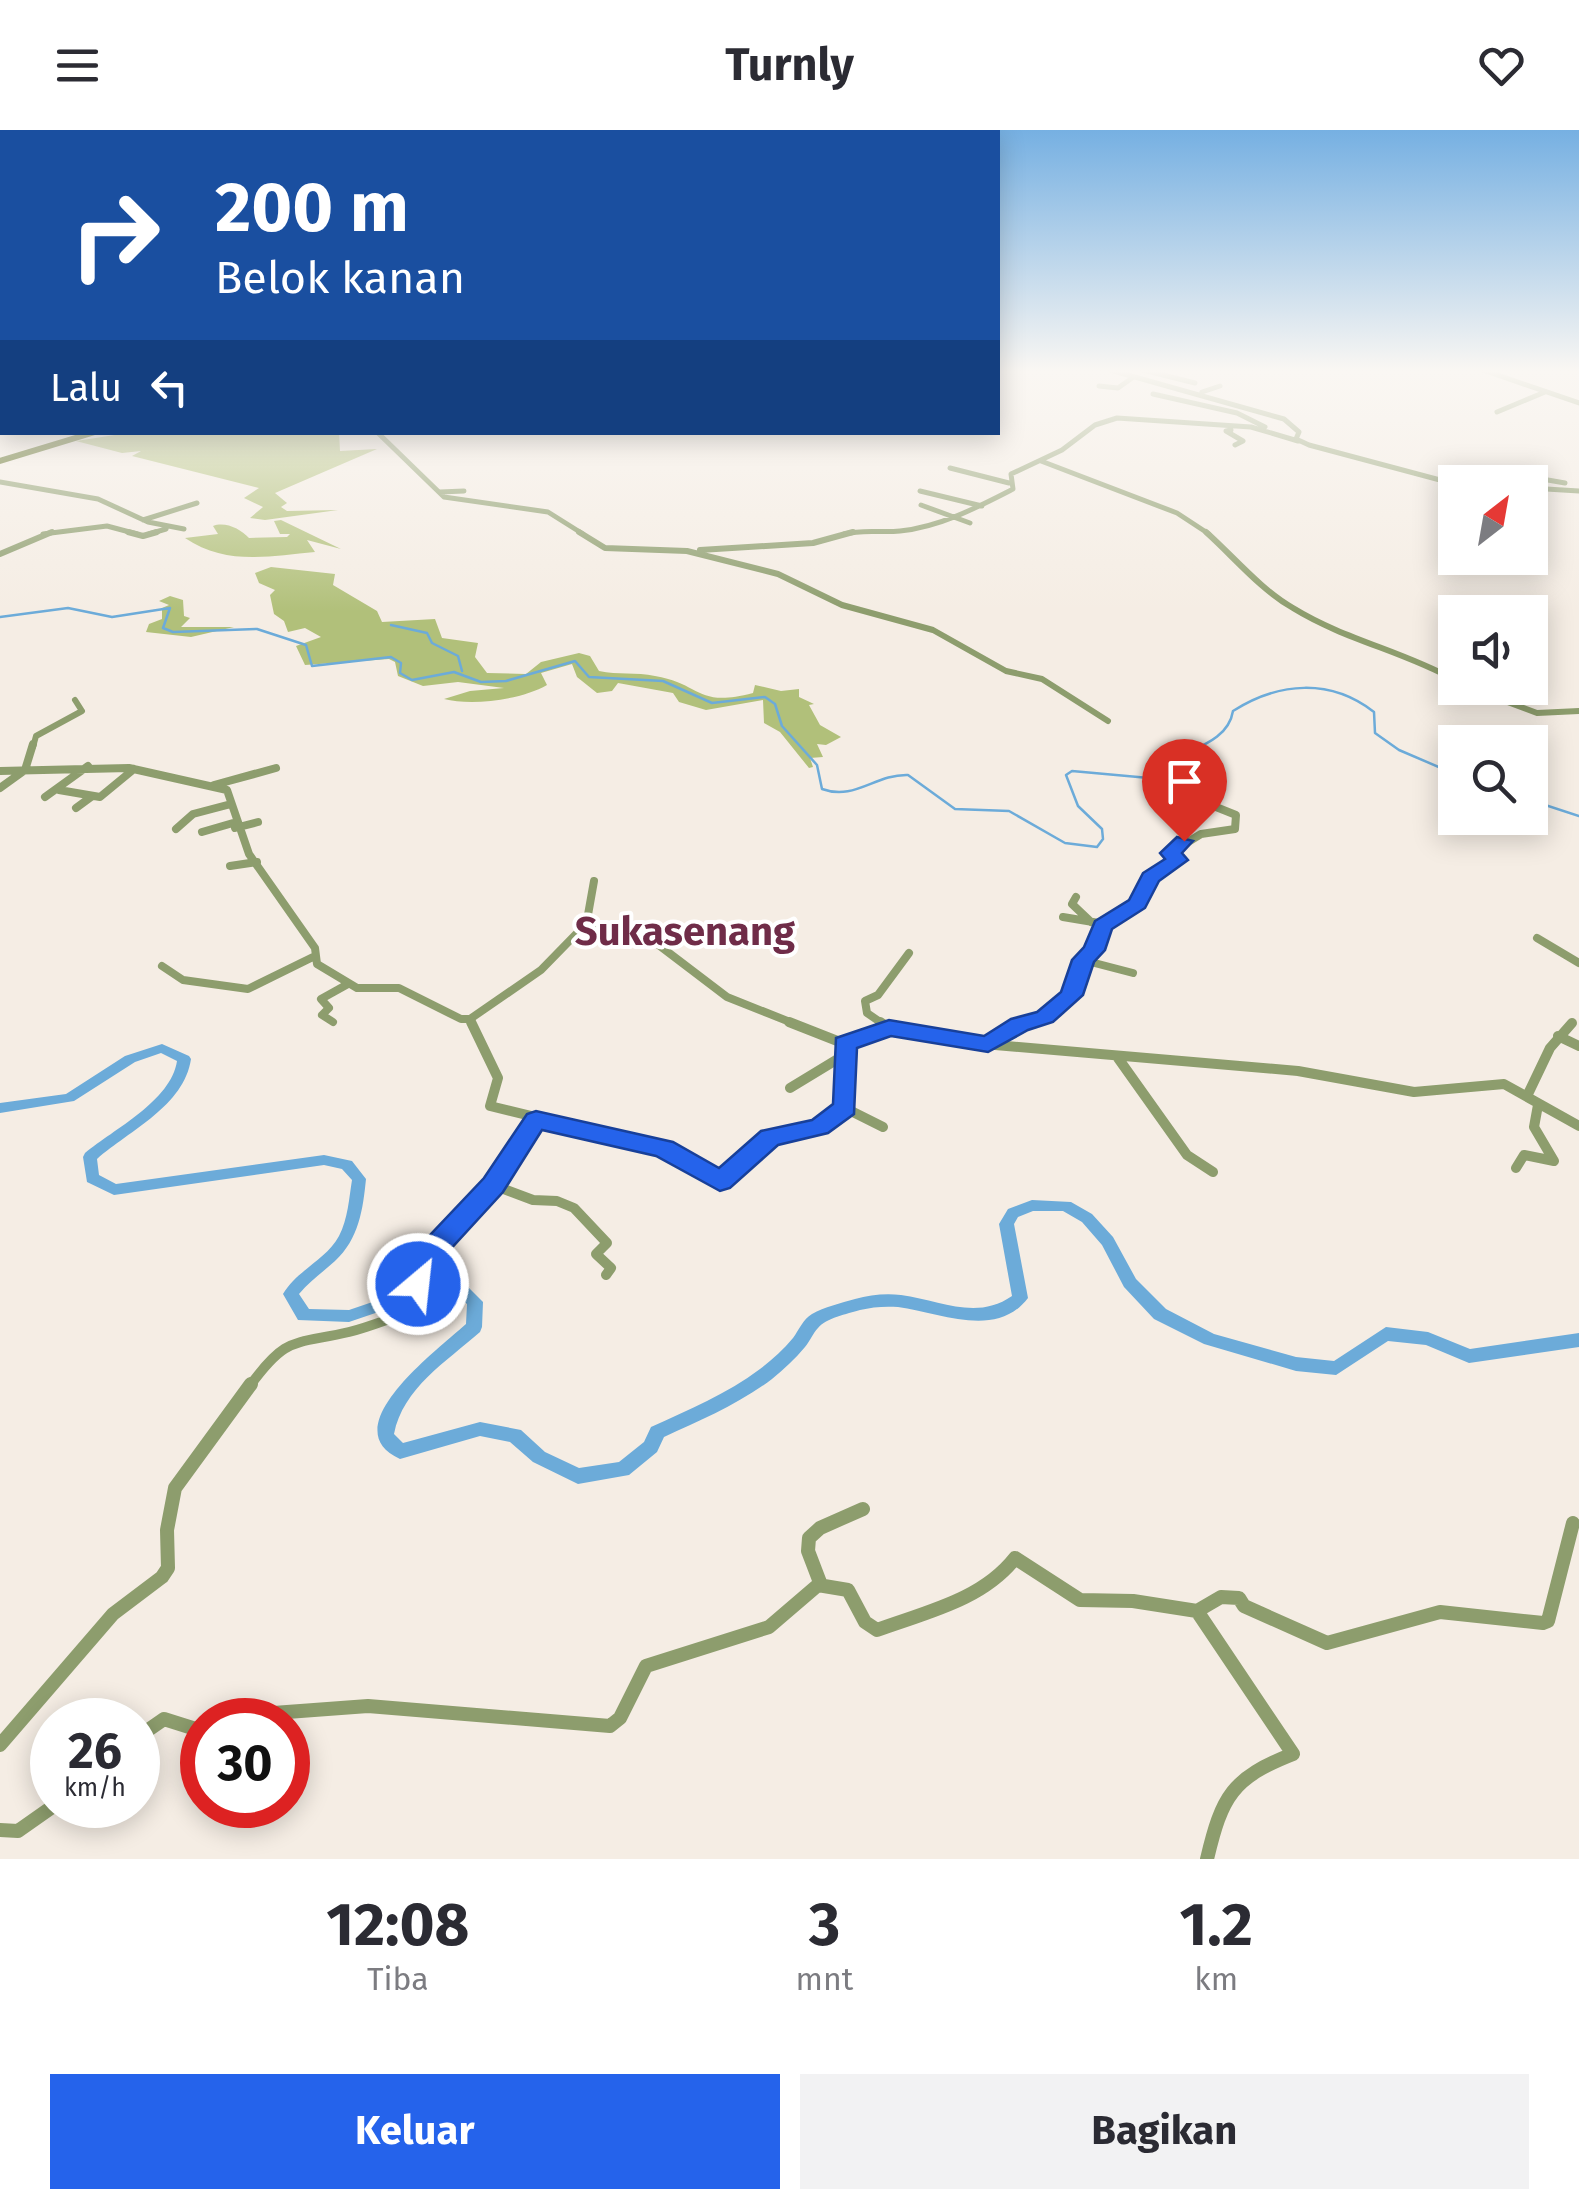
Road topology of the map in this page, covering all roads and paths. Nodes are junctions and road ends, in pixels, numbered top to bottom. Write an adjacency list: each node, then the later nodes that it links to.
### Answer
1 (33, 451): 5 (main road)
2 (397, 451): 15 (street)
3 (1056, 451): 6 (street)
4 (1333, 451): 8 (street)
5 (0, 461)
6 (1041, 462): 11 (street); 27 (street)
7 (950, 468): 11 (street)
8 (1438, 479)
9 (1548, 479): 13 (street)
10 (0, 482): 21 (street)
11 (1009, 483): 19 (street)
12 (1548, 489): 13 (street)
13 (1579, 490)
14 (920, 491): 19 (street)
15 (440, 492): 16 (street); 25 (street)
16 (464, 492)
17 (197, 503): 21 (street)
18 (921, 505): 20 (street)
19 (985, 506): 20 (street)
20 (955, 517): 22 (street); 25 (street)
21 (143, 520): 23 (street)
22 (970, 523)
23 (163, 529): 24 (street); 26 (street)
24 (184, 529)
25 (688, 552): 32 (street)
26 (0, 554)
27 (1368, 645): 28 (street)
28 (1438, 670)
29 (75, 700): 34 (street)
30 (1508, 705): 31 (street)
31 (1579, 710)
32 (1108, 721)
33 (88, 766): 34 (street); 35 (street); 41 (street)
34 (26, 768): 37 (street); 40 (street)
35 (134, 768): 39 (street); 42 (street)
36 (276, 768): 39 (street)
37 (0, 771)
38 (1163, 780): 56 (street)
39 (214, 785): 44 (street)
40 (0, 788)
41 (59, 790): 42 (street); 43 (street)
42 (92, 796): 45 (street)
43 (45, 797)
44 (231, 804): 47 (street); 48 (street)
45 (76, 808)
46 (258, 822): 47 (street)
47 (234, 826): 49 (street); 50 (street)
48 (176, 829)
49 (202, 832)
50 (256, 862): 51 (street); 60 (street)
51 (230, 866)
52 (594, 881): 57 (street)
53 (1076, 897): 55 (street)
54 (1063, 917): 55 (street)
55 (1091, 922): 56 (street)
56 (1105, 924): 61 (street)
57 (586, 926): 66 (street); 73 (street)
58 (1537, 938): 62 (street)
59 (909, 953): 69 (street)
60 (315, 956): 63 (street); 65 (street)
61 (1085, 960): 64 (street); 71 (street)
62 (1579, 964)
63 (162, 966)
64 (1133, 973)
65 (348, 984): 66 (street); 67 (street)
66 (470, 1019): 79 (street)
67 (333, 1022)
68 (1572, 1023): 70 (street)
69 (889, 1028): 71 (street); 73 (street)
70 (1558, 1036): 72 (street); 76 (street)
71 (988, 1044): 74 (street)
72 (1579, 1046)
73 (845, 1049): 75 (street); 78 (street)
74 (1118, 1058): 76 (street); 83 (street)
75 (790, 1088)
76 (1528, 1094): 77 (street)
77 (1538, 1105): 80 (street); 82 (street)
78 (845, 1108): 79 (street); 81 (street)
79 (536, 1120): 84 (street)
80 (1579, 1126)
81 (882, 1127)
82 (1516, 1168)
83 (1214, 1172)
84 (494, 1185): 85 (street); 86 (street)
85 (606, 1275)
86 (413, 1308): 92 (street)
87 (863, 1509): 89 (street)
88 (1573, 1523): 90 (street)
89 (821, 1584): 90 (street); 91 (street)
90 (1197, 1611): 95 (street)
91 (310, 1710)
92 (0, 1745)
93 (30, 1823): 94 (street)
94 (0, 1830)
95 (1208, 1859)

